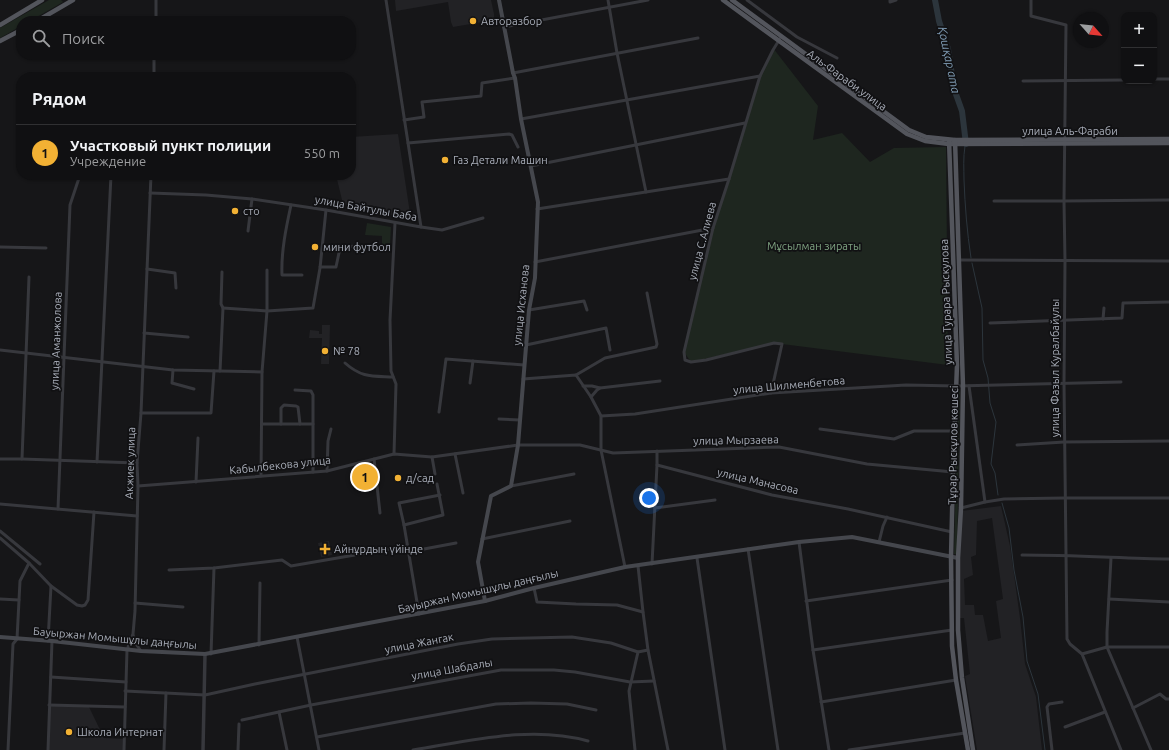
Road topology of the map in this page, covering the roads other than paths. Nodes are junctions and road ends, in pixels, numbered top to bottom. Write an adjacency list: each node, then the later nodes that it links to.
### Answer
1 (42, 0): 18 (main road)
2 (73, 0): 14 (main road)
3 (156, 0): 17 (street)
4 (386, 0): 38 (street, улица Байтулы Баба)
5 (499, 0): 19 (main road, улица Исханова)
6 (608, 0): 15 (street)
7 (648, 0): 15 (street)
8 (723, 0): 22 (main road, Аль-Фараби улица)
9 (732, 0): 22 (main road, Аль-Фараби улица)
10 (747, 0): 25 (street)
11 (896, 0): 13 (street)
12 (1031, 0): 35 (street, улица Фазыл Куралбайулы)
13 (890, 1)
14 (65, 2): 16 (main road)
15 (609, 7): 19 (street); 24 (street)
16 (44, 16)
17 (156, 16)
18 (0, 24)
19 (504, 27): 28 (main road, улица Исханова)
20 (16, 33): 23 (main road)
21 (698, 38): 24 (street)
22 (780, 39): 29 (street, улица С.Алиева); 41 (main road, Аль-Фараби улица)
23 (0, 41)
24 (617, 53): 28 (street); 36 (street)
25 (837, 58)
26 (154, 60): 27 (street)
27 (154, 72)
28 (513, 73): 30 (main road, улица Исханова)
29 (760, 76): 36 (street); 39 (street, улица С.Алиева)
30 (515, 78): 37 (main road, улица Исханова); 38 (street)
31 (1157, 79): 32 (street)
32 (1169, 79)
33 (1121, 80): 35 (street)
34 (1022, 81): 35 (street)
35 (1066, 81): 44 (street, улица Фазыл Куралбайулы)
36 (627, 100): 37 (street); 47 (street)
37 (521, 119): 49 (main road, улица Исханова)
38 (404, 120): 45 (street, улица Байтулы Баба)
39 (745, 123): 47 (street); 50 (street, улица С.Алиева)
40 (1169, 139): 44 (main road, улица Аль-Фараби)
41 (949, 142): 42 (main road, Аль-Фараби улица); 116 (main road, улица Турара Рыскулова)
42 (958, 142): 43 (main road, Аль-Фараби улица); 71 (main road, Тұрар Рыскұлов көшесі)
43 (972, 142): 44 (main road, улица Аль-Фараби)
44 (1065, 142): 46 (main road, улица Аль-Фараби); 59 (street, улица Фазыл Куралбайулы)
45 (408, 143): 48 (street); 65 (street, улица Байтулы Баба)
46 (1169, 143)
47 (637, 145): 49 (street); 54 (street)
48 (518, 147)
49 (531, 166): 61 (main road, улица Исханова)
50 (729, 178): 54 (street); 66 (street, улица С.Алиева)
51 (78, 180): 98 (street, улица Аманжолова)
52 (111, 180): 99 (street)
53 (150, 180): 55 (street, Акжиек улица)
54 (646, 192): 61 (street)
55 (150, 193): 56 (street, улица Байтулы Баба); 76 (street, Акжиек улица)
56 (252, 199): 60 (street, улица Байтулы Баба); 67 (street)
57 (1169, 200): 59 (street)
58 (994, 201): 59 (street)
59 (1064, 201): 72 (street, улица Фазыл Куралбайулы)
60 (291, 205): 62 (street, улица Байтулы Баба); 79 (street)
61 (537, 209): 74 (main road, улица Исханова)
62 (326, 210): 64 (street, улица Байтулы Баба); 75 (street)
63 (483, 218): 65 (street)
64 (395, 223): 65 (street, улица Байтулы Баба); 109 (street)
65 (421, 228)
66 (713, 228): 74 (street); 122 (street, улица С.Алиева)
67 (248, 231)
68 (0, 247): 70 (street)
69 (364, 247): 75 (street)
70 (46, 248)
71 (960, 260): 72 (street); 117 (main road, Тұрар Рыскұлов көшесі)
72 (1066, 261): 73 (street); 90 (street, улица Фазыл Куралбайулы)
73 (1169, 261)
74 (536, 262): 86 (main road, улица Исханова)
75 (320, 267): 88 (street)
76 (147, 269): 81 (street); 92 (street, Акжиек улица)
77 (267, 270): 88 (street)
78 (222, 272): 84 (street)
79 (302, 275)
80 (29, 277): 97 (street)
81 (176, 288)
82 (647, 293): 108 (street)
83 (1169, 302): 89 (street)
84 (223, 308): 88 (street); 106 (street)
85 (1104, 308): 89 (street)
86 (528, 310): 87 (street); 94 (main road, улица Исханова)
87 (587, 310)
88 (267, 311): 107 (street)
89 (1103, 319): 90 (street)
90 (1064, 320): 91 (street); 114 (street, улица Фазыл Куралбайулы)
91 (990, 323)
92 (144, 333): 93 (street); 103 (street, Акжиек улица)
93 (188, 336)
94 (526, 345): 96 (street); 102 (main road, улица Исханова)
95 (0, 350): 97 (street)
96 (610, 350)
97 (26, 353): 98 (street); 147 (street)
98 (64, 358): 99 (street); 149 (street, улица Аманжолова)
99 (101, 361): 103 (street); 150 (street)
100 (473, 361): 102 (street); 113 (street); 124 (street)
101 (345, 363): 109 (street)
102 (524, 365): 110 (main road, улица Исханова)
103 (142, 366): 104 (street); 125 (street, Акжиек улица)
104 (173, 370): 105 (street); 120 (street)
105 (214, 371): 106 (street); 125 (street)
106 (220, 371): 107 (street)
107 (262, 372): 129 (street)
108 (576, 375): 110 (street); 115 (street)
109 (393, 377): 143 (street)
110 (523, 379): 128 (main road, улица Исханова)
111 (660, 381): 119 (street)
112 (1121, 382): 114 (street, улица Шилменбетова)
113 (470, 383)
114 (1064, 384): 118 (street, улица Шилменбетова); 138 (street, улица Фазыл Куралбайулы)
115 (583, 386): 119 (street); 123 (street)
116 (957, 386): 117 (street, улица Шилменбетова); 122 (street, улица Шилменбетова); 135 (main road, улица Турара Рыскулова)
117 (963, 386): 118 (street, улица Шилменбетова); 172 (main road, Тұрар Рыскұлов көшесі)
118 (969, 386): 169 (street)
119 (600, 388): 123 (street)
120 (194, 389)
121 (295, 390): 132 (street)
122 (771, 394): 126 (street, улица Шилменбетова)
123 (591, 397): 126 (street)
124 (439, 412)
125 (141, 413): 151 (street, Акжиек улица)
126 (600, 416): 141 (street)
127 (499, 419): 128 (street)
128 (520, 420): 139 (main road, улица Исханова)
129 (262, 424): 130 (street); 158 (street)
130 (281, 424): 131 (street); 131 (street)
131 (300, 424): 132 (street)
132 (313, 424): 154 (street)
133 (331, 429): 153 (street)
134 (820, 429): 135 (street)
135 (955, 431): 155 (main road, улица Турара Рыскулова)
136 (198, 438): 159 (street)
137 (1169, 441): 138 (street)
138 (1064, 442): 140 (street); 166 (street, улица Фазыл Куралбайулы)
139 (518, 445): 141 (street, улица Мырзаева); 144 (street, Кабылбекова улица); 162 (main road, улица Исханова)
140 (1017, 445)
141 (602, 450): 142 (street, улица Мырзаева); 201 (street)
142 (657, 451): 152 (street); 155 (street, улица Мырзаева)
143 (394, 454): 145 (street, Кабылбекова улица); 148 (street, Кабылбекова улица)
144 (456, 454): 145 (street, Кабылбекова улица); 164 (street)
145 (432, 457): 156 (street)
146 (0, 459): 147 (street)
147 (22, 459): 149 (street)
148 (374, 459): 153 (street, Кабылбекова улица); 175 (street)
149 (60, 461): 150 (street); 173 (street, улица Аманжолова)
150 (97, 462): 151 (street)
151 (137, 463): 161 (street, Акжиек улица)
152 (657, 465): 171 (street); 177 (street, улица Манасова)
153 (327, 471): 154 (street, Кабылбекова улица)
154 (313, 472): 158 (street, Кабылбекова улица)
155 (953, 472): 163 (main road, улица Турара Рыскулова)
156 (435, 474)
157 (574, 474): 162 (street)
158 (261, 476): 159 (street, Кабылбекова улица)
159 (196, 482): 161 (street, Кабылбекова улица)
160 (438, 484): 165 (street)
161 (138, 486): 176 (street, Акжиек улица)
162 (511, 486): 183 (main road)
163 (953, 487): 181 (main road, Тұрар Рыскұлов көшесі)
164 (463, 493)
165 (440, 494): 179 (street); 179 (street)
166 (1064, 498): 167 (street); 169 (street); 190 (street, улица Фазыл Куралбайулы)
167 (1169, 498)
168 (715, 500): 171 (street)
169 (985, 502): 172 (street)
170 (0, 504): 173 (street)
171 (655, 508): 199 (street)
172 (961, 508): 194 (main road, Тұрар Рыскұлов көшесі)
173 (58, 509): 174 (street)
174 (94, 512): 176 (street); 206 (street)
175 (380, 513)
176 (137, 516): 214 (street, Акжиек улица)
177 (887, 517): 181 (street, улица Манасова); 185 (street)
178 (570, 521): 183 (street)
179 (404, 525): 187 (street)
180 (0, 531): 198 (street)
181 (952, 532): 192 (main road, Тұрар Рыскұлов көшесі)
182 (0, 538): 197 (street)
183 (482, 539): 211 (main road)
184 (799, 542): 185 (main road, Бауыржан Момышұлы даңғылы); 188 (main road, Бауыржан Момышұлы даңғылы); 212 (street)
185 (879, 542): 192 (main road, Бауыржан Момышұлы даңғылы)
186 (456, 543): 189 (street)
187 (407, 546): 189 (street); 202 (street)
188 (748, 549): 193 (main road, Бауыржан Момышұлы даңғылы); 274 (street)
189 (408, 552): 217 (street)
190 (1066, 555): 191 (street); 195 (street); 236 (street, улица Фазыл Куралбайулы)
191 (1022, 556)
192 (951, 557): 194 (main road, Бауыржан Момышұлы даңғылы); 204 (main road, Тұрар Рыскұлов көшесі)
193 (697, 558): 199 (main road, Бауыржан Момышұлы даңғылы); 273 (street)
194 (958, 558): 225 (main road, Тұрар Рыскұлов көшесі)
195 (1111, 558): 196 (street); 209 (street)
196 (1169, 559)
197 (29, 563): 206 (street); 210 (street)
198 (40, 564)
199 (652, 564): 200 (main road, Бауыржан Момышұлы даңғылы)
200 (638, 566): 201 (main road, Бауыржан Момышұлы даңғылы); 216 (street)
201 (625, 567): 207 (main road, Бауыржан Момышұлы даңғылы)
202 (214, 568): 203 (street); 235 (street)
203 (169, 570)
204 (952, 580): 212 (street); 218 (main road, Тұрар Рыскұлов көшесі)
205 (260, 584): 224 (street)
206 (51, 586): 223 (street)
207 (534, 588): 211 (main road, Бауыржан Момышұлы даңғылы); 216 (street)
208 (0, 599): 210 (street)
209 (1109, 599): 213 (street); 227 (street)
210 (19, 600): 222 (street)
211 (485, 601): 217 (main road, Бауыржан Момышұлы даңғылы)
212 (806, 601): 231 (street)
213 (1169, 602)
214 (135, 603): 215 (street); 219 (street, Акжиек улица)
215 (183, 607)
216 (642, 612): 230 (street)
217 (419, 614): 221 (main road, Бауыржан Момышұлы даңғылы)
218 (952, 630): 226 (main road, Тұрар Рыскұлов көшесі); 231 (street)
219 (133, 634): 229 (street, Акжиек улица); 232 (street)
220 (0, 637): 222 (main road, Бауыржан Момышұлы даңғылы)
221 (297, 637): 224 (main road, Бауыржан Момышұлы даңғылы); 237 (street)
222 (17, 638): 223 (main road, Бауыржан Момышұлы даңғылы); 262 (street)
223 (50, 641): 229 (main road, Бауыржан Момышұлы даңғылы); 238 (street)
224 (258, 644): 235 (main road, Бауыржан Момышұлы даңғылы)
225 (959, 645): 226 (main road); 278 (main road, Тұрар Рыскұлов көшесі)
226 (952, 646): 239 (main road, Тұрар Рыскұлов көшесі)
227 (1107, 647): 228 (street); 236 (street); 252 (street)
228 (1169, 647)
229 (127, 650): 232 (main road, Бауыржан Момышұлы даңғылы); 241 (street, Акжиек улица)
230 (648, 650): 233 (street); 240 (street)
231 (813, 650): 247 (street)
232 (141, 651): 234 (main road, Бауыржан Момышұлы даңғылы)
233 (638, 652): 237 (street, улица Жангак); 242 (street)
234 (205, 654): 235 (main road, Бауыржан Момышұлы даңғылы); 245 (street)
235 (211, 654)
236 (1082, 654): 255 (street, улица Фазыл Куралбайулы)
237 (304, 675): 245 (street, улица Жангак); 250 (street)
238 (51, 678): 241 (street); 249 (street)
239 (956, 680): 247 (street); 259 (main road, Тұрар Рыскұлов көшесі)
240 (654, 681): 242 (street, улица Шабдалы); 272 (street)
241 (126, 682): 243 (street, Акжиек улица)
242 (630, 682): 250 (street, улица Шабдалы); 271 (street)
243 (125, 690): 244 (street, улица Жангак); 251 (street, Акжиек улица)
244 (166, 693): 245 (street, улица Жангак); 265 (street)
245 (205, 696): 266 (street)
246 (1169, 699): 252 (street)
247 (821, 702): 275 (street)
248 (1062, 702): 279 (street)
249 (49, 705): 251 (street); 263 (street)
250 (311, 705): 254 (street, улица Шабдалы); 260 (street)
251 (125, 707): 264 (street, Акжиек улица)
252 (1133, 708): 281 (street)
253 (596, 710): 260 (street)
254 (279, 712): 256 (street, улица Шабдалы); 268 (street)
255 (1105, 712): 258 (street); 280 (street, улица Фазыл Куралбайулы)
256 (242, 720)
257 (239, 724): 267 (street)
258 (1065, 727)
259 (966, 733): 276 (street); 277 (main road, Тұрар Рыскұлов көшесі)
260 (317, 737): 269 (street)
261 (588, 741): 270 (street)
262 (8, 750)
263 (48, 750)
264 (124, 750)
265 (164, 750)
266 (203, 750)
267 (238, 750)
268 (287, 750)
269 (319, 750)
270 (413, 750)
271 (635, 750)
272 (668, 750)
273 (725, 750)
274 (778, 750)
275 (829, 750)
276 (849, 750)
277 (968, 750)
278 (973, 750)
279 (1052, 750)
280 (1120, 750)
281 (1151, 750)

